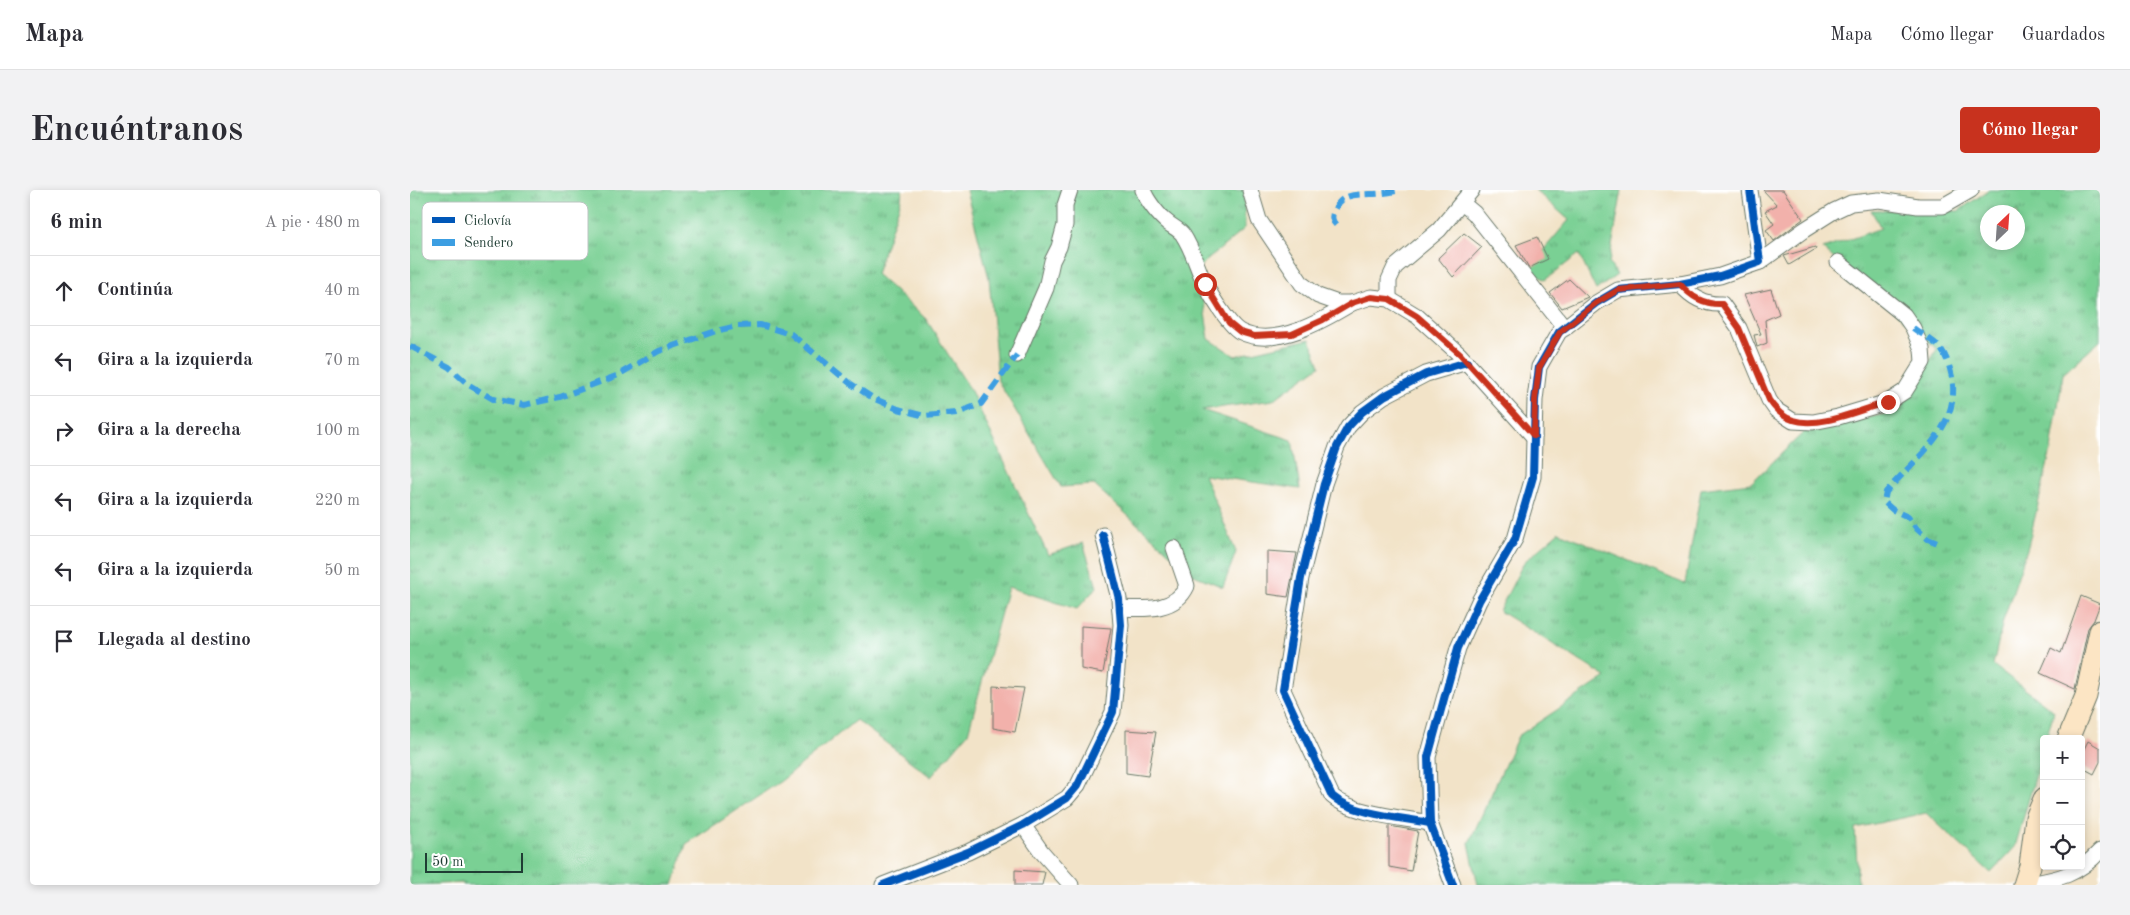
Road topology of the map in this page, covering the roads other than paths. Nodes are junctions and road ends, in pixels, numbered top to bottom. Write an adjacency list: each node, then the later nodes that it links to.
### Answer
1 (1070, 190): 16 (street)
2 (1143, 190): 13 (street)
3 (1250, 190): 13 (street)
4 (1472, 190): 7 (street)
5 (1750, 190): 8 (street)
6 (1971, 190): 8 (street)
7 (1462, 203): 12 (street); 15 (street)
8 (1760, 262): 10 (street)
9 (1838, 262): 14 (street)
10 (1720, 276): 11 (street); 14 (street)
11 (1680, 284): 14 (street); 15 (street)
12 (1389, 299): 13 (street); 17 (street)
13 (1352, 303)
14 (1722, 304)
15 (1565, 328): 18 (street)
16 (1018, 355)
17 (1467, 362): 18 (street); 25 (street)
18 (1534, 436): 25 (street)
19 (1103, 535): 21 (street)
20 (1174, 548): 21 (street)
21 (1120, 608): 26 (street)
22 (2100, 631): 23 (street)
23 (2070, 735)
24 (2040, 808): 32 (street)
25 (1430, 823): 31 (street)
26 (1023, 825): 29 (street); 30 (street)
27 (2100, 851): 28 (street)
28 (2075, 878): 32 (street)
29 (883, 885)
30 (1071, 885)
31 (1453, 885)
32 (2024, 885)

